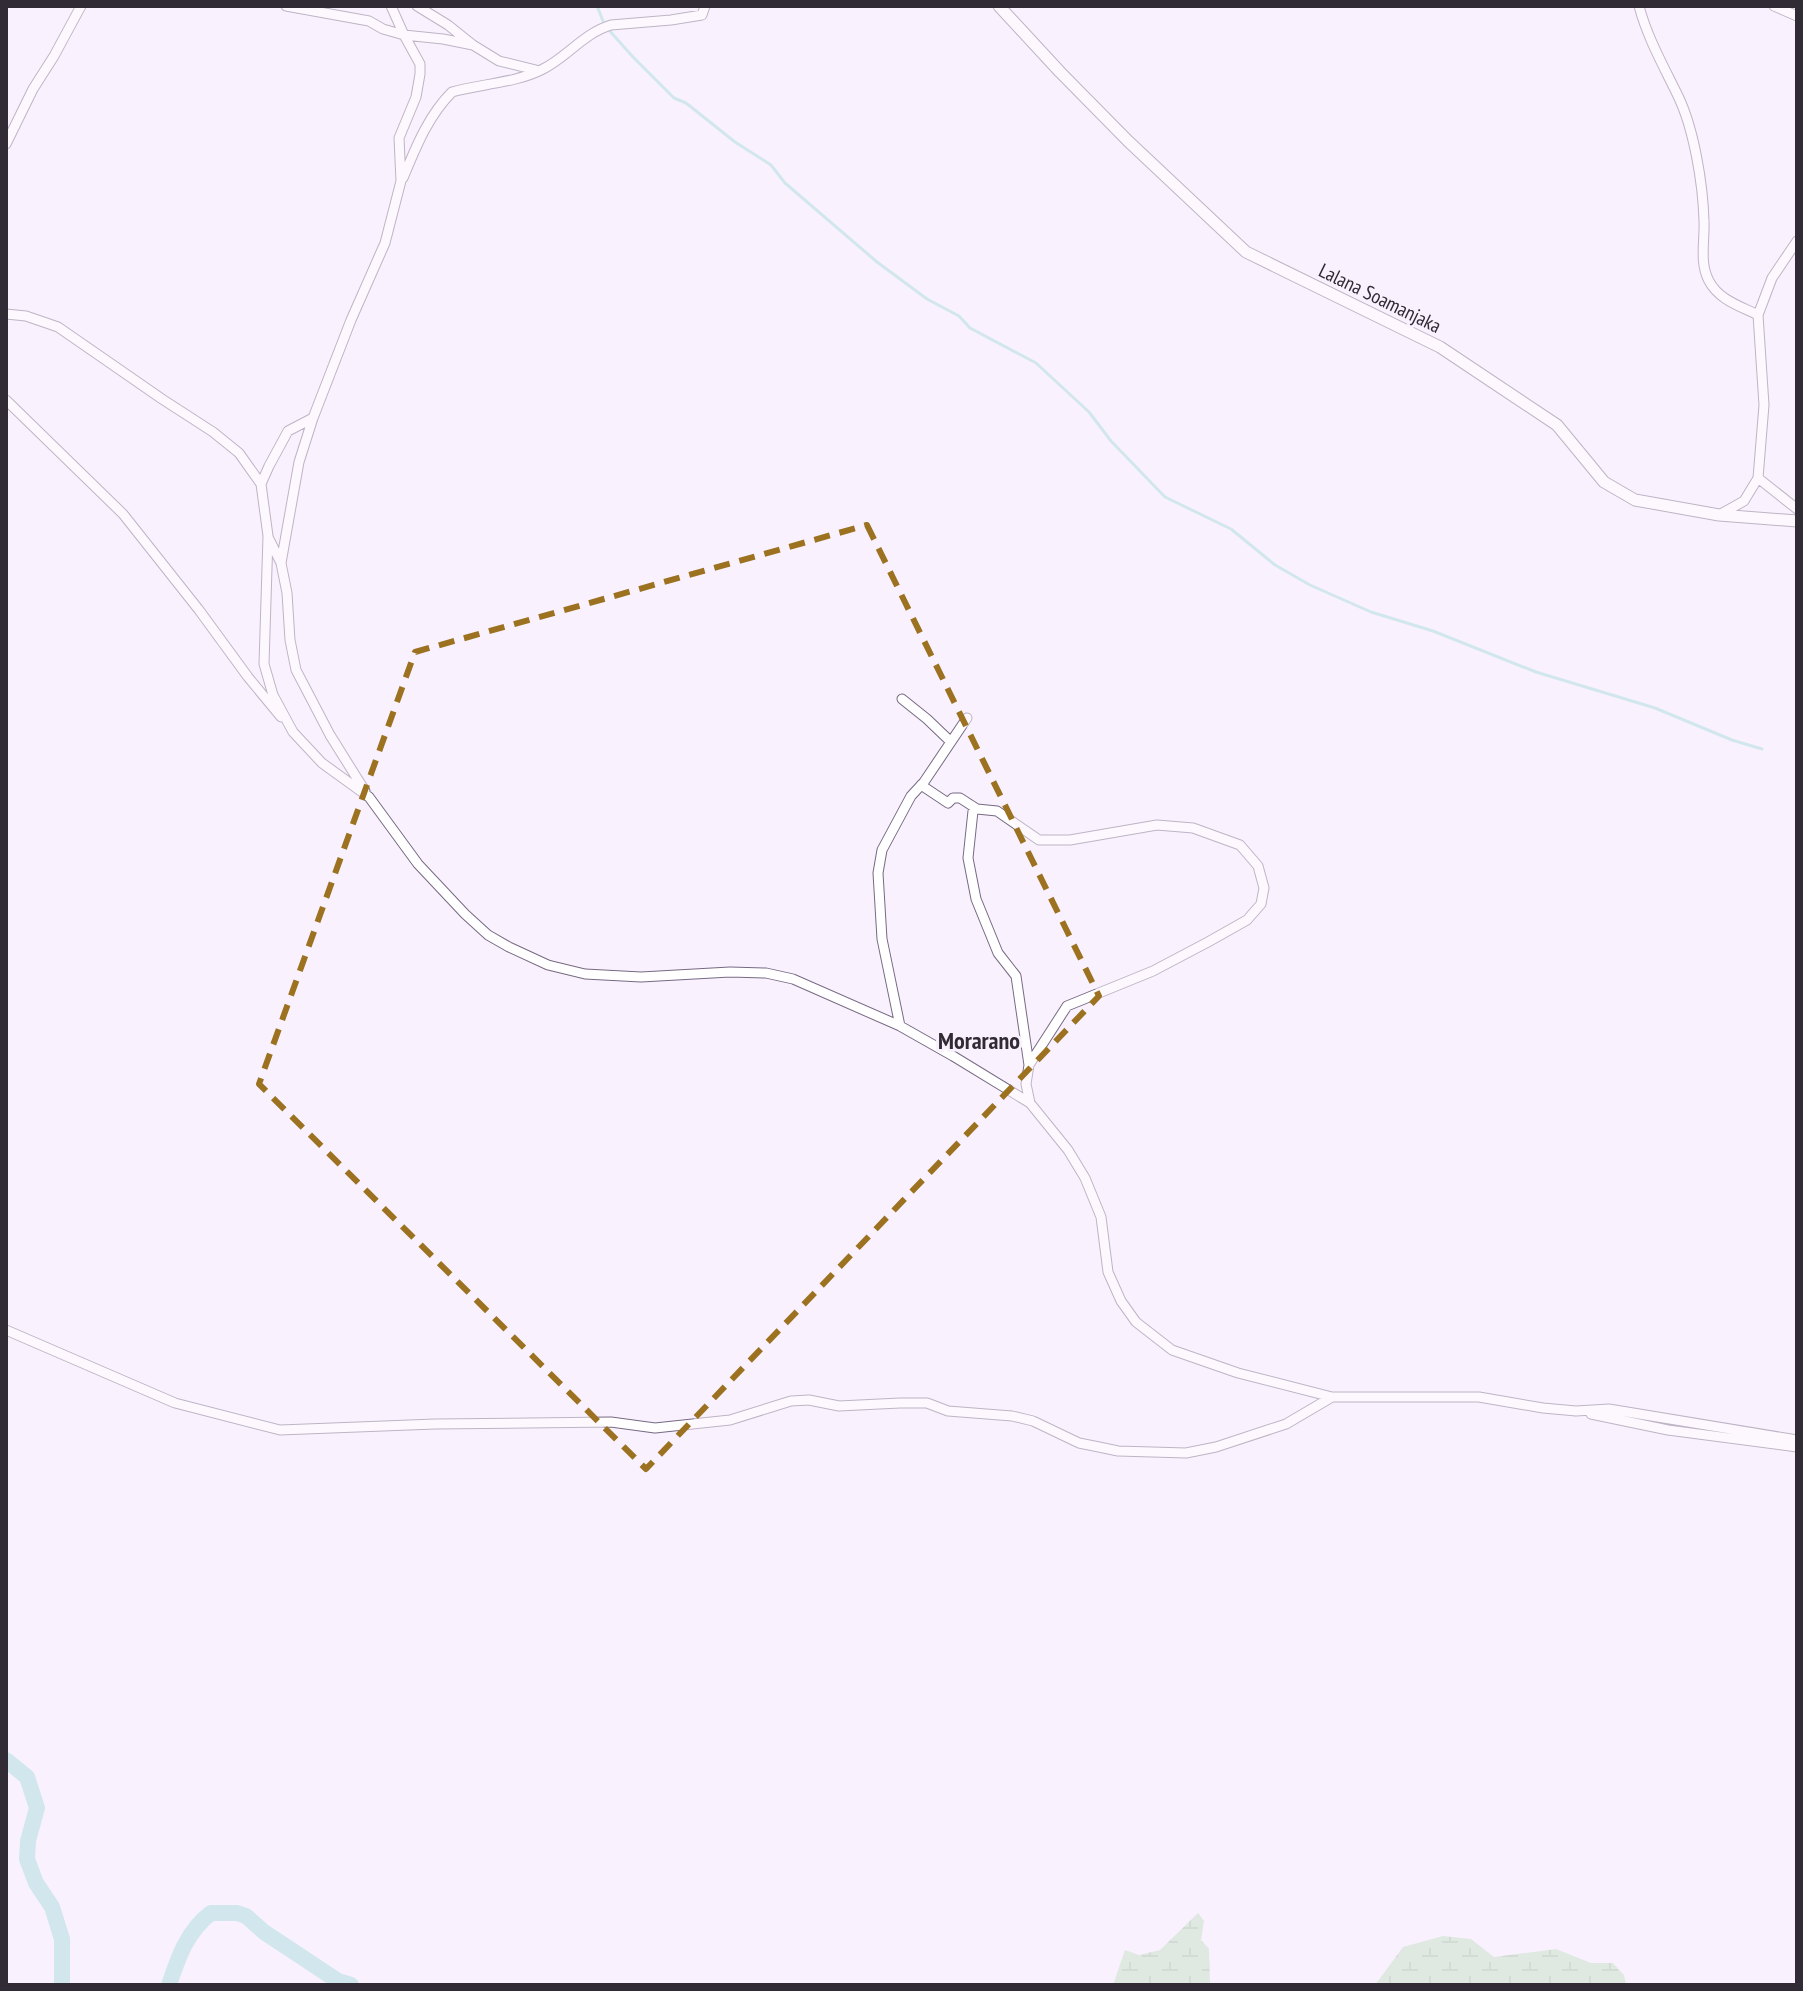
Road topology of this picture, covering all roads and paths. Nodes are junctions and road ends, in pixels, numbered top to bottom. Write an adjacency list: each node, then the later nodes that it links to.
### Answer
1 (81, 6): 14 (street)
2 (286, 6): 11 (street)
3 (391, 6): 11 (street)
4 (417, 6): 12 (street)
5 (426, 6): 12 (street)
6 (705, 6): 13 (street)
7 (999, 6): 24 (street, Lalana Soamanjaka)
8 (1639, 6): 18 (street)
9 (1774, 6): 10 (street)
10 (1797, 16)
11 (404, 35): 12 (street); 15 (street)
12 (473, 45): 13 (street)
13 (540, 71): 15 (street)
14 (6, 144)
15 (401, 181): 20 (street)
16 (1797, 241): 18 (street)
17 (6, 314): 22 (street)
18 (1758, 315): 21 (street)
19 (6, 400): 30 (street)
20 (313, 418): 22 (street); 27 (street)
21 (1758, 478): 23 (street); 24 (street)
22 (261, 484): 26 (street)
23 (1797, 509)
24 (1719, 515): 25 (street, Lalana Soamanjaka)
25 (1797, 521)
26 (268, 536): 27 (street); 30 (street)
27 (281, 563): 33 (street)
28 (902, 699): 31 (street)
29 (967, 718): 31 (street)
30 (293, 732): 33 (street)
31 (951, 742): 32 (street)
32 (921, 785): 34 (street); 35 (street)
33 (369, 797): 35 (street)
34 (977, 809): 36 (street); 36 (street)
35 (900, 1026): 37 (street)
36 (1029, 1065): 37 (street)
37 (1030, 1103): 39 (street)
38 (6, 1330): 39 (street)
39 (1332, 1397): 40 (street)
40 (1576, 1411): 41 (street); 42 (street)
41 (1797, 1440)
42 (1797, 1447)

